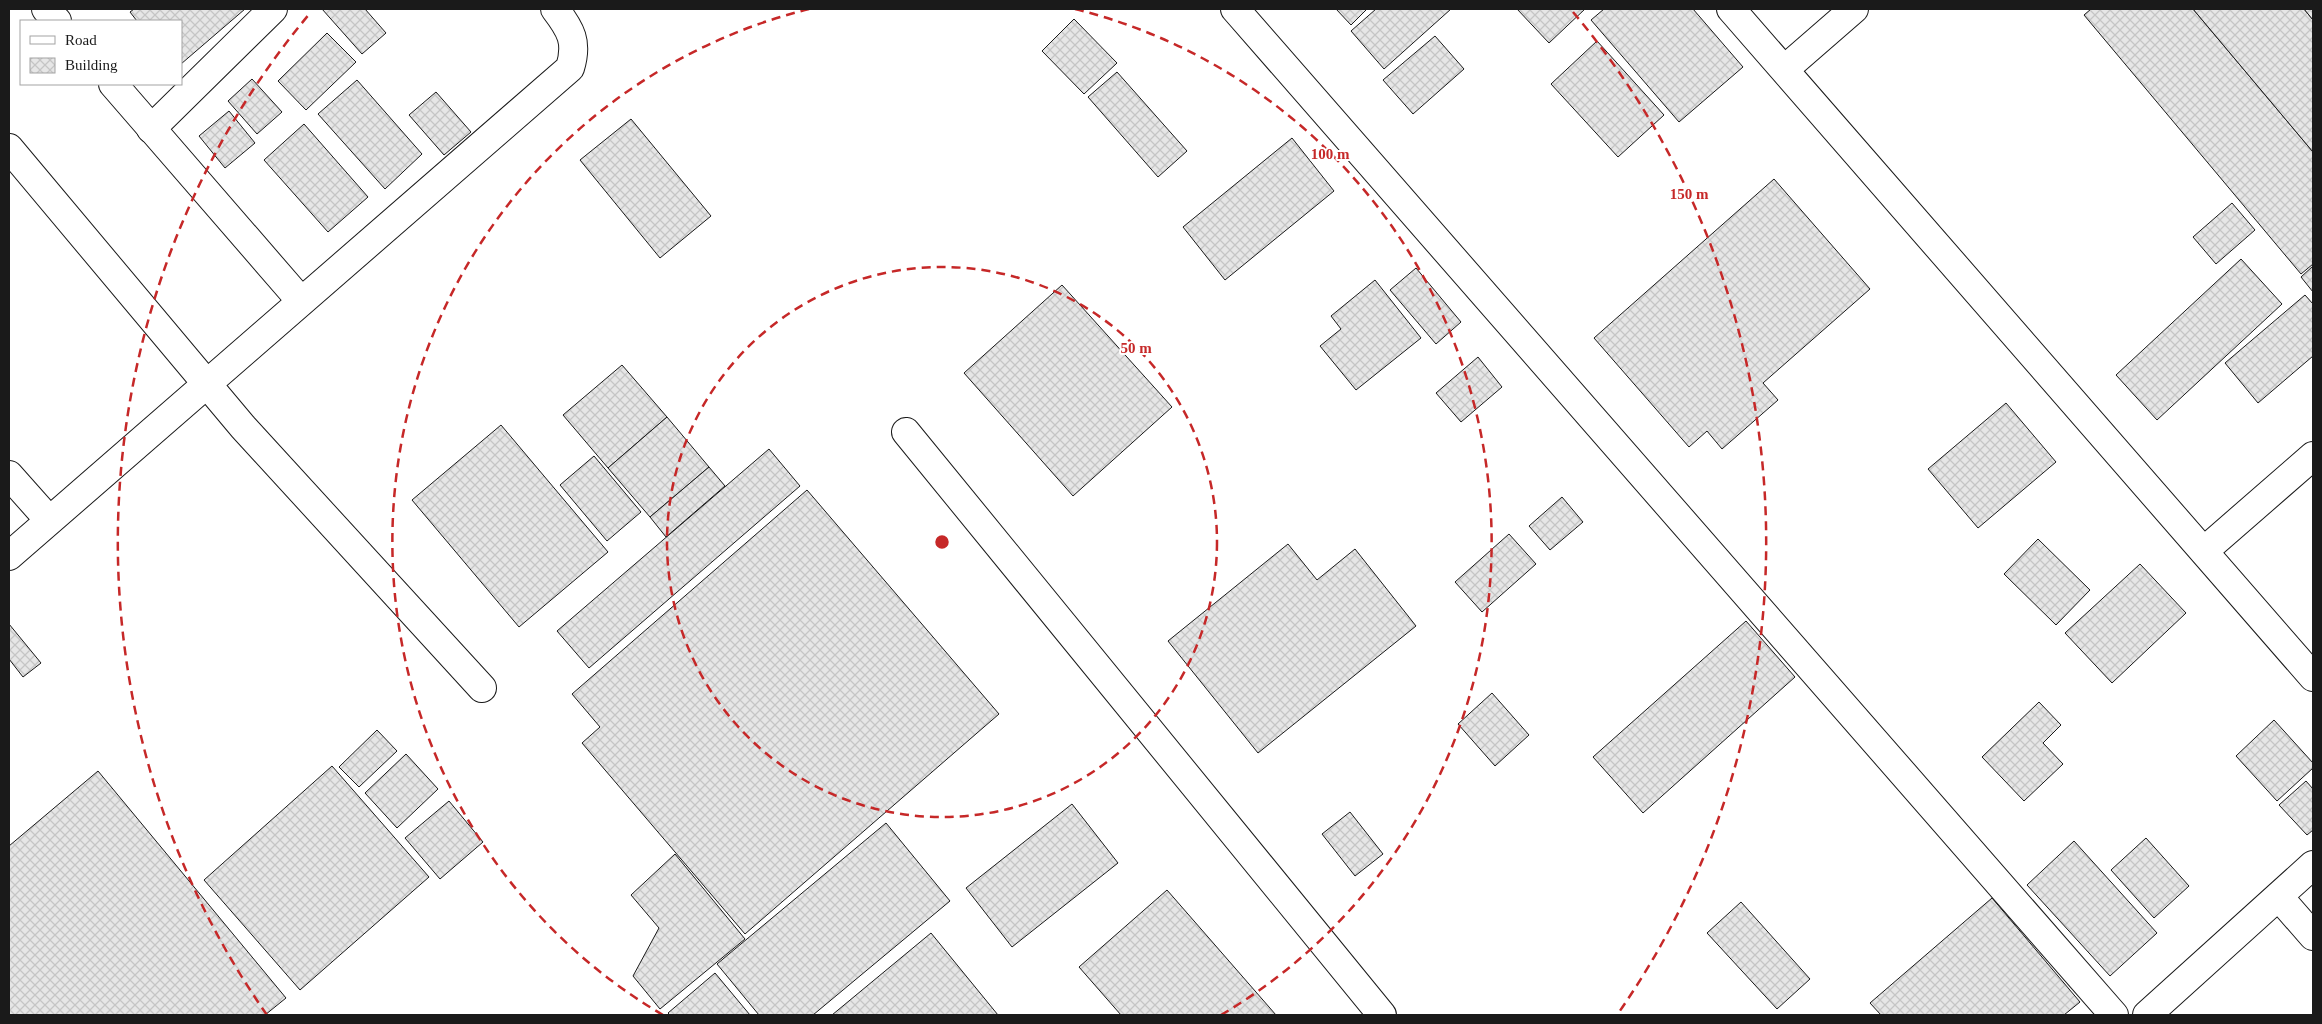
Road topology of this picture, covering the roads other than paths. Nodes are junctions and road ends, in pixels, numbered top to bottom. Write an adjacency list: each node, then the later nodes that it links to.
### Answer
1 (46, 9): 7 (lane)
2 (273, 9): 10 (lane)
3 (555, 9): 12 (lane)
4 (1235, 9): 26 (lane)
5 (1731, 9): 8 (lane)
6 (1854, 9): 8 (lane)
7 (56, 20)
8 (1785, 69): 18 (lane)
9 (113, 85): 10 (lane)
10 (152, 129): 12 (lane)
11 (9, 148): 13 (lane)
12 (301, 301): 13 (lane)
13 (208, 383): 17 (lane); 21 (lane)
14 (906, 432): 25 (lane)
15 (2313, 456): 18 (lane)
16 (9, 475): 17 (lane)
17 (49, 520): 19 (lane)
18 (2204, 551): 20 (lane)
19 (9, 556)
20 (2313, 677)
21 (482, 688)
22 (2313, 865): 23 (lane)
23 (2280, 897): 24 (lane); 27 (lane)
24 (2313, 936)
25 (1382, 1015)
26 (2114, 1015)
27 (2147, 1015)

